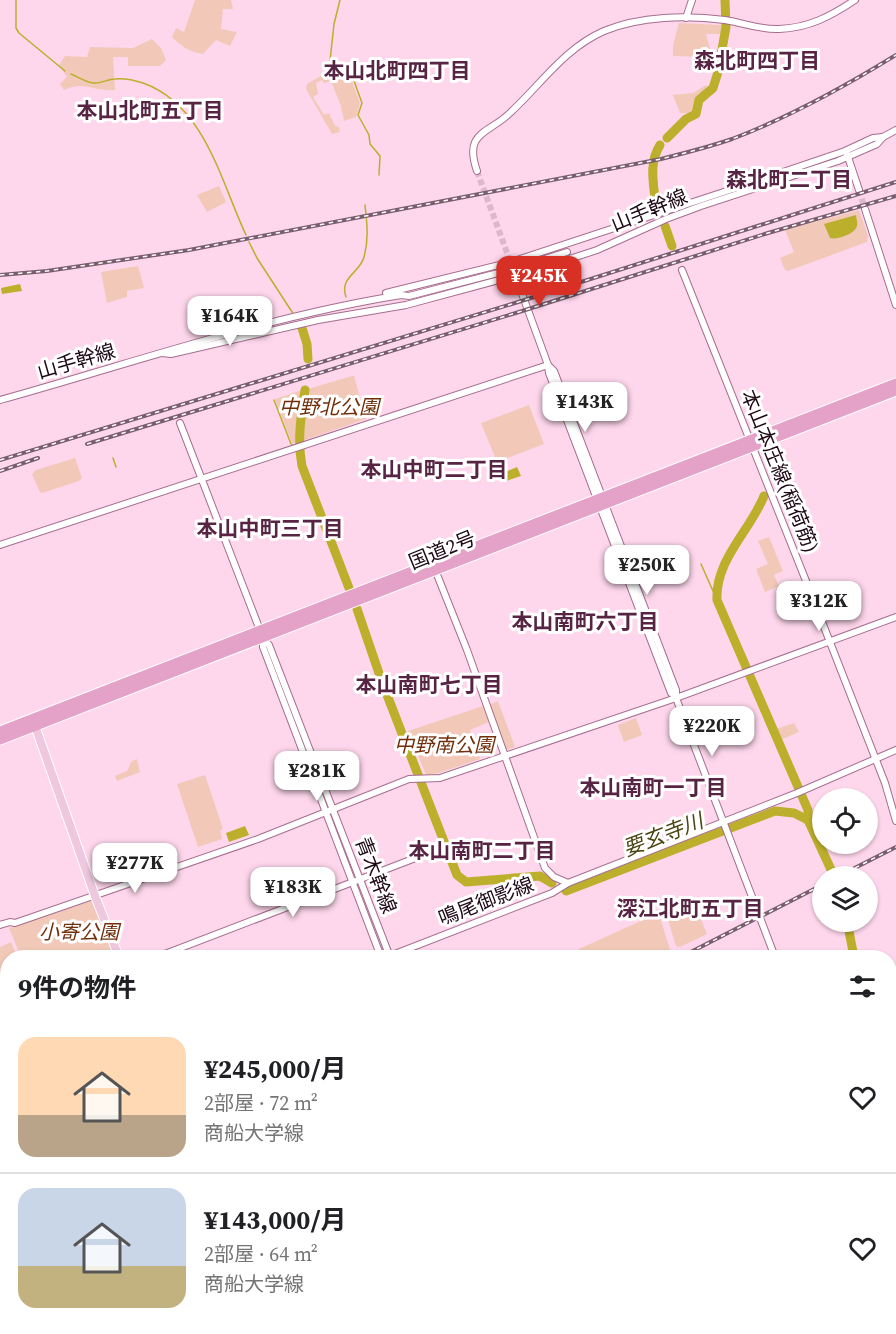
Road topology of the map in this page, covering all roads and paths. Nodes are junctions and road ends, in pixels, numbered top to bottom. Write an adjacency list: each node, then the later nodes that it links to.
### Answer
1 (692, 0): 3 (street)
2 (855, 0): 3 (street)
3 (686, 18): 6 (street)
4 (896, 130): 5 (street, 山手幹線)
5 (847, 154): 7 (street); 11 (street, 山手幹線); 13 (street, 山手幹線)
6 (477, 171)
7 (859, 190)
8 (865, 209): 14 (street)
9 (567, 252): 11 (street, 山手幹線)
10 (682, 270): 22 (street, 本山本庄線(稲荷筋))
11 (514, 273): 12 (street, 山手幹線); 15 (street, 山手幹線); 17 (street)
12 (409, 296): 13 (street, 山手幹線); 15 (street, 山手幹線)
13 (350, 303): 16 (street, 山手幹線)
14 (896, 305)
15 (352, 313): 16 (street, 山手幹線)
16 (162, 353): 20 (street, 山手幹線)
17 (548, 365): 23 (street); 24 (street)
18 (896, 383): 22 (highway, 国道2号)
19 (896, 391): 22 (highway, 国道2号)
20 (0, 400)
21 (180, 423): 23 (street, 青木幹線)
22 (751, 443): 24 (highway, 国道2号); 29 (street, 本山本庄線(稲荷筋))
23 (202, 479): 25 (street); 28 (street, 青木幹線)
24 (601, 502): 26 (highway, 国道2号); 28 (highway, 国道2号); 30 (street)
25 (0, 545)
26 (436, 572): 28 (highway, 国道2号); 35 (street)
27 (896, 617): 29 (street)
28 (262, 634): 31 (highway, 国道2号); 37 (street, 青木幹線)
29 (828, 641): 30 (street); 36 (street, 本山本庄線(稲荷筋))
30 (676, 698): 35 (street); 39 (street)
31 (34, 723): 32 (highway, 国道2号); 33 (highway, 国道2号); 43 (main road)
32 (0, 732)
33 (0, 740)
34 (896, 750): 36 (street, 鳴尾御影線)
35 (504, 756): 37 (street); 42 (street)
36 (875, 759): 38 (street, 本山本庄線(稲荷筋)); 39 (street, 鳴尾御影線)
37 (329, 810): 41 (street, 青木幹線); 43 (street)
38 (896, 821)
39 (726, 826): 42 (street, 鳴尾御影線); 50 (street)
40 (444, 850): 41 (street)
41 (356, 880): 46 (street); 47 (street, 青木幹線); 48 (street, 青木幹線)
42 (568, 883): 49 (street, 鳴尾御影線)
43 (95, 896): 44 (street); 45 (main road)
44 (0, 925)
45 (116, 950)
46 (175, 950)
47 (379, 950)
48 (385, 950)
49 (406, 950)
50 (772, 950)

